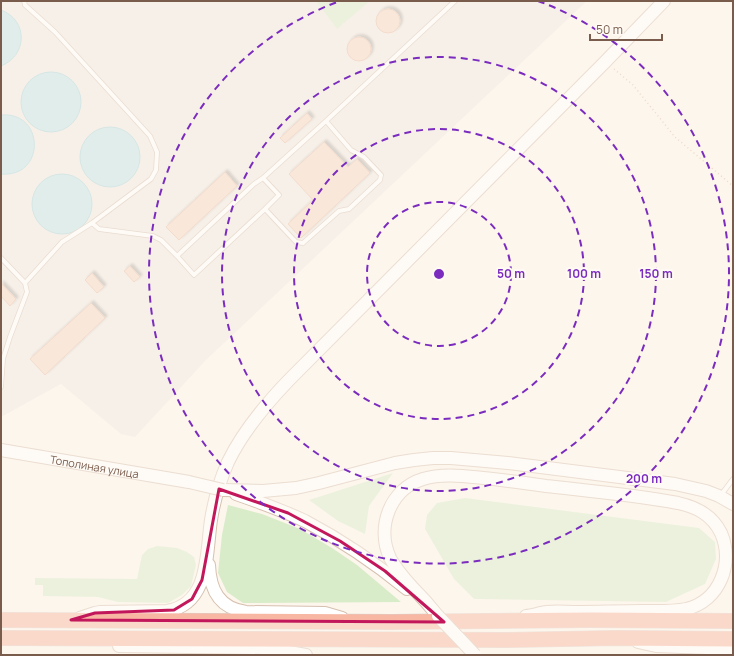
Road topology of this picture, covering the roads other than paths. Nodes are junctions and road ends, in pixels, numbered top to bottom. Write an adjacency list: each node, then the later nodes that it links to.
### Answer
1 (24, 1): 7 (lane)
2 (455, 1): 4 (lane)
3 (664, 1): 18 (main road)
4 (326, 122): 5 (lane); 6 (lane)
5 (264, 178): 6 (lane); 8 (lane)
6 (265, 209): 8 (lane)
7 (92, 223): 8 (lane); 10 (lane)
8 (177, 256)
9 (1, 258): 10 (lane)
10 (25, 284): 11 (lane)
11 (2, 359): 12 (lane)
12 (1, 388)
13 (1, 450): 15 (main road, Тополиная улица, bridge)
14 (733, 479): 16 (lane)
15 (261, 496): 16 (main road); 19 (main road)
16 (719, 496): 17 (main road)
17 (733, 504)
18 (208, 547): 21 (main road); 22 (main road)
19 (409, 587): 23 (main road); 31 (main road, bridge)
20 (1, 620): 21 (highway)
21 (72, 620): 22 (highway)
22 (355, 621): 23 (highway)
23 (501, 621): 24 (highway)
24 (733, 621)
25 (1, 638): 26 (highway)
26 (71, 638): 27 (highway); 30 (main road)
27 (617, 638): 28 (highway); 29 (main road)
28 (733, 639)
29 (733, 649)
30 (306, 655)
31 (475, 655)

